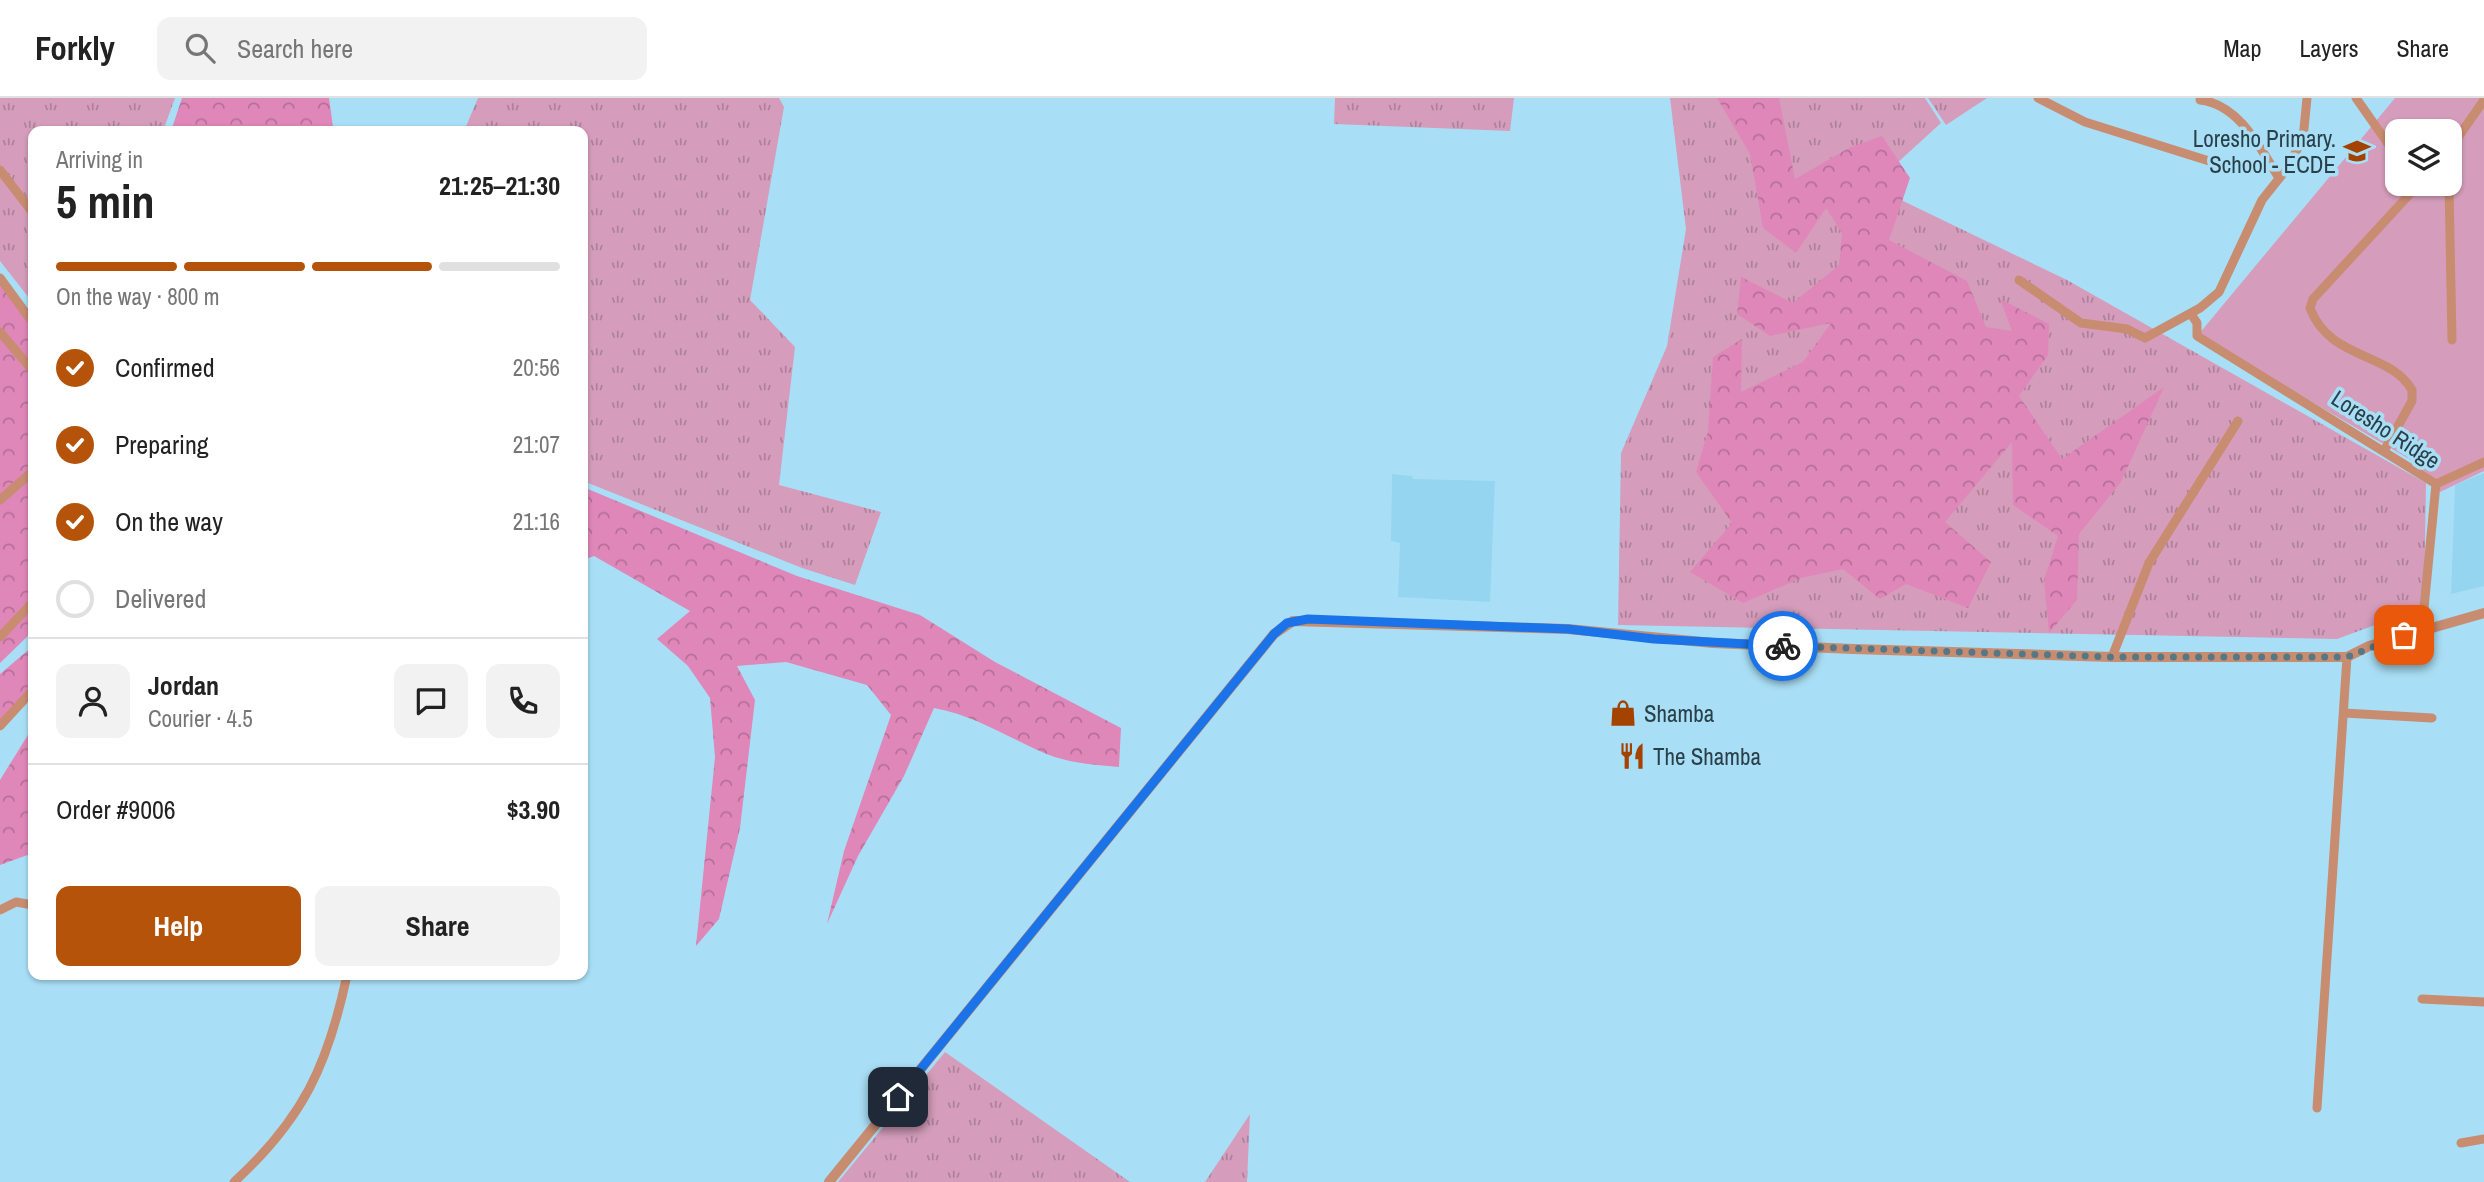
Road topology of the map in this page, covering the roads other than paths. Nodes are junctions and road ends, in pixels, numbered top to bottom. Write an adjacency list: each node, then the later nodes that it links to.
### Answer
1 (2038, 98): 8 (street)
2 (2356, 98): 7 (street)
3 (2200, 100): 10 (street)
4 (2305, 100): 10 (street)
5 (2484, 100): 6 (street)
6 (2462, 132)
7 (2385, 139)
8 (2225, 166)
9 (0, 170): 13 (street)
10 (2279, 178): 16 (street)
11 (2408, 196): 22 (street)
12 (2449, 196): 19 (street)
13 (28, 206)
14 (0, 278): 17 (street)
15 (2019, 280): 16 (street)
16 (2191, 314): 22 (street, Loresho Ridge)
17 (28, 316)
18 (1, 336): 20 (street)
19 (2452, 340)
20 (28, 366)
21 (2238, 421): 31 (street)
22 (2384, 451): 25 (street, Loresho Ridge)
23 (2484, 462): 25 (street)
24 (28, 475): 26 (street)
25 (2436, 484): 29 (street, Loresho Ridge)
26 (0, 500)
27 (28, 607): 30 (street)
28 (2484, 613): 29 (street)
29 (2422, 629): 32 (street)
30 (0, 637)
31 (2112, 657): 32 (street); 46 (street)
32 (2347, 657): 34 (street)
33 (28, 695): 36 (street)
34 (2344, 713): 35 (street); 42 (street)
35 (2432, 718)
36 (0, 726)
37 (28, 904): 38 (street)
38 (0, 910)
39 (346, 980): 45 (street)
40 (2422, 999): 41 (street)
41 (2484, 1002)
42 (2318, 1108)
43 (2484, 1139): 44 (street)
44 (2461, 1143)
45 (234, 1182)
46 (829, 1182)

